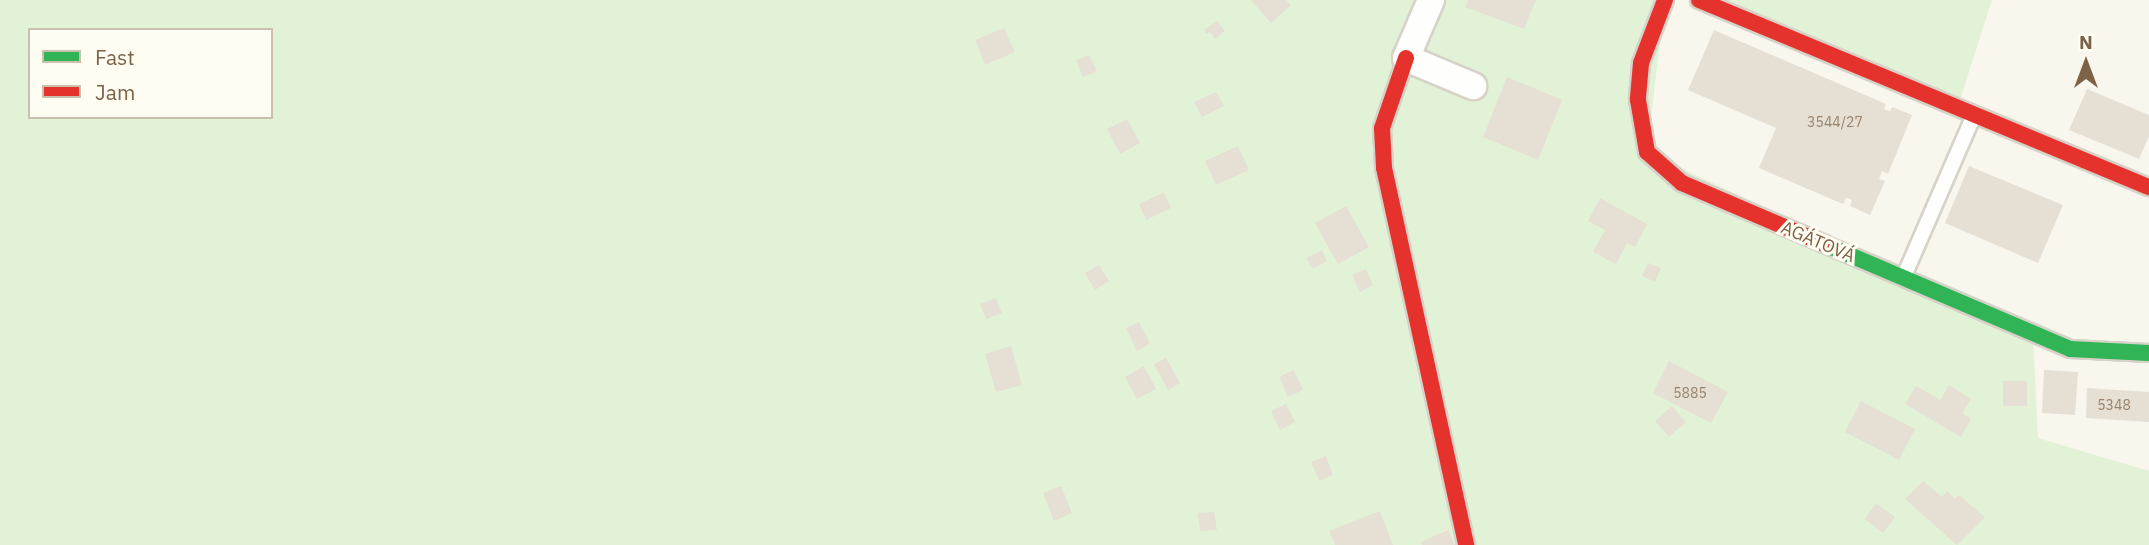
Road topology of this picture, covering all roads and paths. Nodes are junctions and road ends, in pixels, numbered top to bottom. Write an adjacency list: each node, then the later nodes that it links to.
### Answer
1 (1431, 0): 4 (street)
2 (1665, 0): 8 (street, AGÁTOVÁ)
3 (1699, 0): 6 (street)
4 (1406, 58): 5 (street); 10 (street)
5 (1474, 86)
6 (1975, 114): 7 (street); 8 (lane)
7 (2149, 187)
8 (1903, 278): 9 (street, AGÁTOVÁ)
9 (2149, 353)
10 (1466, 545)

